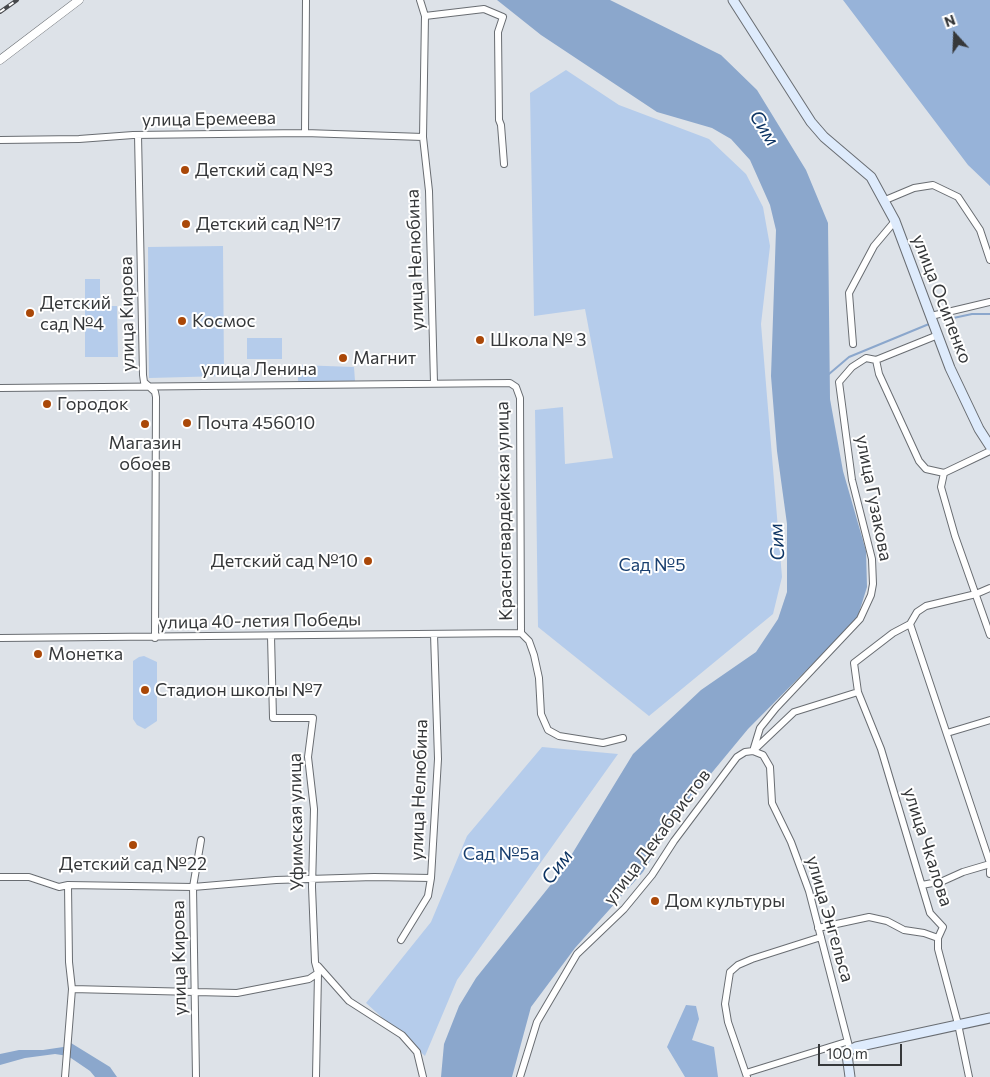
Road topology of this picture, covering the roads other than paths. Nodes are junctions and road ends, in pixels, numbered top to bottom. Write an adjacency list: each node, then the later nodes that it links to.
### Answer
1 (79, 0): 6 (street)
2 (306, 0): 7 (street)
3 (420, 0): 5 (street, улица Нелюбина)
4 (733, 0): 12 (main road, улица Осипенко)
5 (425, 16): 9 (street, улица Нелюбина); 11 (street)
6 (0, 60)
7 (305, 133): 8 (street, улица Еремеева); 9 (street, улица Еремеева)
8 (138, 135): 10 (street, улица Еремеева); 21 (street, улица Кирова)
9 (421, 136): 20 (street, улица Нелюбина)
10 (0, 140)
11 (504, 164)
12 (883, 201): 13 (main road, улица Осипенко); 14 (street)
13 (894, 221): 16 (main road, улица Осипенко); 18 (street)
14 (990, 260)
15 (990, 302): 16 (street)
16 (931, 316): 17 (main road, улица Осипенко)
17 (938, 335): 19 (street, улица Гузакова); 24 (main road, улица Осипенко)
18 (853, 344)
19 (876, 360): 26 (street); 40 (street, улица Гузакова)
20 (434, 383): 21 (street, улица Ленина); 22 (street, улица Ленина)
21 (148, 385): 23 (street, улица Ленина); 35 (street, улица Кирова)
22 (516, 387): 30 (street, Красногвардейская улица)
23 (0, 388)
24 (990, 446)
25 (990, 451): 26 (street)
26 (944, 473): 28 (street)
27 (990, 588): 28 (street)
28 (976, 594): 29 (street); 32 (street)
29 (910, 624): 36 (street, улица Чкалова); 38 (street)
30 (521, 633): 31 (street, улица 40-летия Победы); 39 (street, Красногвардейская улица)
31 (434, 634): 33 (street, улица 40-летия Победы); 44 (street, улица Нелюбина)
32 (990, 635)
33 (271, 636): 35 (street, улица 40-летия Победы); 45 (street, Уфимская улица)
34 (0, 638): 35 (street, улица 40-летия Победы)
35 (155, 638)
36 (858, 692): 40 (street, улица Декабристов); 47 (street, улица Чкалова)
37 (990, 720): 38 (street)
38 (947, 733): 42 (street)
39 (624, 738)
40 (753, 751): 49 (street, улица Энгельса); 65 (street, улица Декабристов)
41 (202, 840): 48 (street, улица Кирова)
42 (990, 864): 47 (street)
43 (0, 876): 46 (street)
44 (430, 878): 45 (street); 52 (street, улица Нелюбина)
45 (313, 879): 48 (street); 53 (street, Уфимская улица)
46 (68, 885): 48 (street); 55 (street)
47 (922, 885): 51 (street, улица Чкалова)
48 (193, 887): 56 (street, улица Кирова)
49 (818, 928): 50 (street, улица Энгельса); 51 (street)
50 (821, 937): 59 (street, улица Энгельса); 60 (street)
51 (938, 938): 58 (street, улица Чкалова)
52 (401, 940)
53 (315, 962): 54 (street, Уфимская улица); 64 (street)
54 (318, 973): 56 (street); 63 (street, Уфимская улица)
55 (72, 989): 56 (street); 61 (street)
56 (195, 993): 62 (street, улица Кирова)
57 (990, 1018): 58 (main road)
58 (958, 1024): 59 (main road); 67 (street, улица Чкалова)
59 (848, 1046): 60 (street); 66 (main road, улица Энгельса)
60 (746, 1075)
61 (65, 1077)
62 (196, 1077)
63 (316, 1077)
64 (424, 1077)
65 (520, 1077)
66 (850, 1077)
67 (969, 1077)

